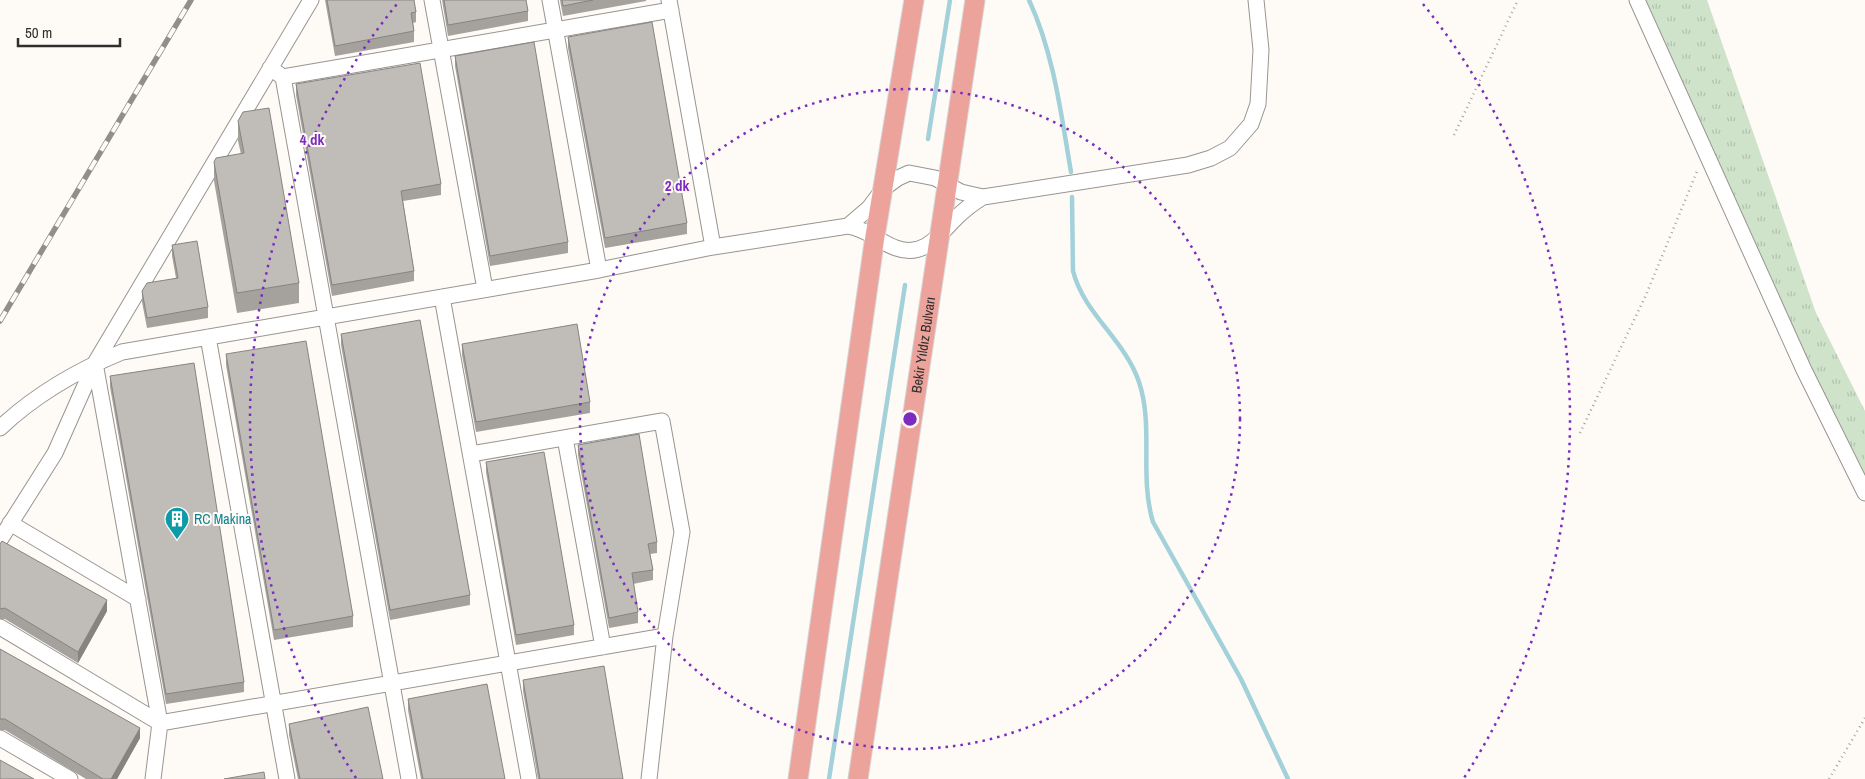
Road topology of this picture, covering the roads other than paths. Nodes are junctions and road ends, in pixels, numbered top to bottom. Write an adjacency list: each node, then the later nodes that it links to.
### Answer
1 (311, 0): 11 (street)
2 (432, 0): 10 (street)
3 (550, 0): 9 (street)
4 (914, 0): 13 (main road)
5 (975, 0): 12 (main road, Bekir Yıldız Bulvarı)
6 (1256, 0): 14 (street)
7 (1637, 0): 28 (street)
8 (670, 5): 9 (street); 18 (street)
9 (556, 30): 10 (street); 19 (street)
10 (441, 49): 11 (street); 20 (street)
11 (276, 72): 22 (street); 24 (street)
12 (947, 182): 13 (street); 14 (street); 16 (main road, Bekir Yıldız Bulvarı)
13 (884, 188): 15 (street); 17 (main road)
14 (983, 197): 16 (street)
15 (848, 226): 17 (street); 18 (street)
16 (940, 235): 17 (street); 47 (main road, Bekir Yıldız Bulvarı)
17 (875, 236): 46 (main road)
18 (714, 247): 19 (street)
19 (599, 270): 20 (street)
20 (485, 289): 21 (street)
21 (442, 297): 22 (street); 27 (street)
22 (326, 317): 23 (street); 36 (street)
23 (208, 337): 24 (street); 37 (street)
24 (95, 363): 25 (street); 29 (street); 31 (street)
25 (0, 428)
26 (565, 438): 27 (street); 33 (street); 34 (street)
27 (470, 454): 35 (street)
28 (1865, 494)
29 (10, 523): 30 (street); 31 (street)
30 (0, 540)
31 (138, 599): 38 (street)
32 (0, 628): 38 (street)
33 (665, 636): 34 (street); 45 (street)
34 (603, 647): 35 (street)
35 (508, 663): 36 (street); 44 (street)
36 (392, 683): 37 (street); 43 (street)
37 (274, 704): 38 (street); 42 (street)
38 (160, 723): 41 (street)
39 (0, 738): 40 (street)
40 (70, 779)
41 (153, 779)
42 (287, 779)
43 (409, 779)
44 (529, 779)
45 (649, 779)
46 (798, 779)
47 (858, 779)

